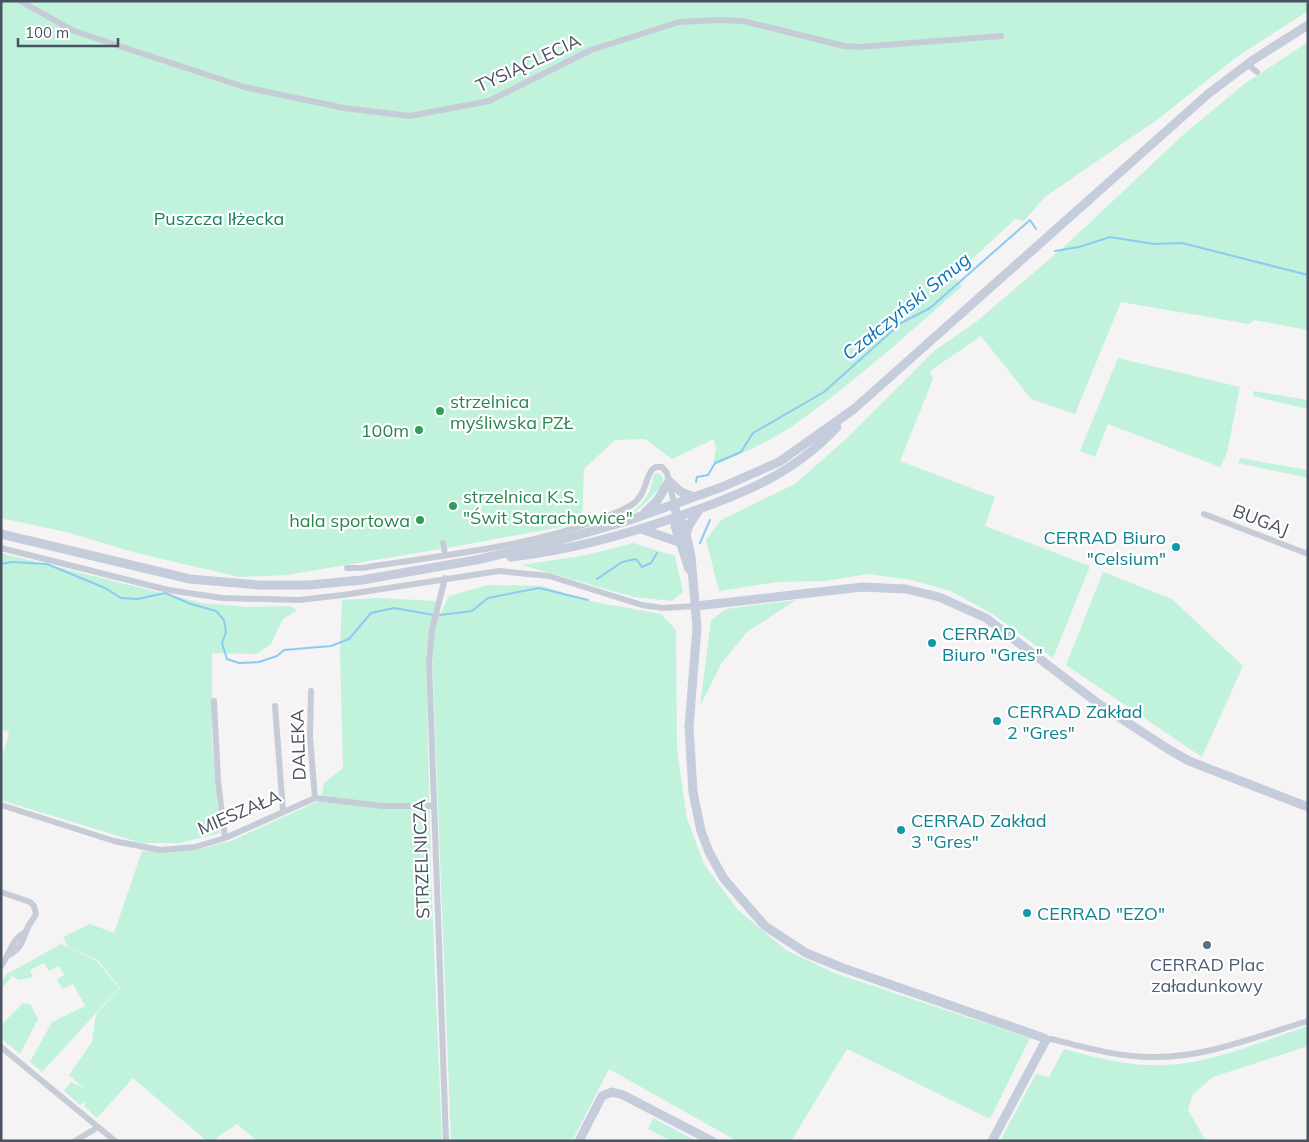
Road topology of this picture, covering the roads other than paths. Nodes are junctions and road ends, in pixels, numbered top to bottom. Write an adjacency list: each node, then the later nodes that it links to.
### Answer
1 (20, 1): 3 (street, TYSIĄCLECIA)
2 (1308, 25): 4 (main road)
3 (1001, 36)
4 (1247, 64): 5 (street); 6 (main road)
5 (1257, 72)
6 (849, 413): 8 (main road); 10 (main road)
7 (669, 481): 8 (main road); 9 (street); 12 (main road); 20 (street)
8 (694, 496): 9 (main road)
9 (674, 504): 12 (main road); 13 (main road)
10 (699, 510): 13 (main road); 16 (main road)
11 (1204, 514): 21 (street, BUGAJ)
12 (641, 516): 22 (main road)
13 (677, 517): 14 (main road); 16 (main road); 17 (main road)
14 (641, 529): 17 (main road); 22 (main road)
15 (1, 534): 22 (main road)
16 (686, 535): 24 (main road)
17 (679, 542): 24 (main road)
18 (443, 543): 20 (street)
19 (1, 548): 25 (street)
20 (445, 554): 23 (street)
21 (1308, 554)
22 (476, 560)
23 (347, 568)
24 (692, 574): 26 (main road)
25 (445, 578): 26 (street); 32 (street, STRZELNICZA)
26 (696, 606): 33 (main road); 39 (main road)
27 (312, 691): 30 (street, DALEKA)
28 (214, 701): 35 (street)
29 (275, 706): 34 (street)
30 (315, 798): 32 (street, MIESZAŁA); 34 (street, MIESZAŁA)
31 (1, 805): 35 (street, MIESZAŁA)
32 (434, 806): 44 (street, STRZELNICZA)
33 (1308, 807)
34 (283, 811): 35 (street, MIESZAŁA)
35 (225, 838)
36 (1, 892): 37 (street)
37 (1, 966)
38 (1308, 1021): 39 (street)
39 (1046, 1040): 47 (main road)
40 (1, 1047): 41 (street)
41 (98, 1128): 42 (street); 43 (street)
42 (75, 1141)
43 (115, 1141)
44 (446, 1141)
45 (579, 1141): 46 (main road)
46 (712, 1141)
47 (992, 1141)

